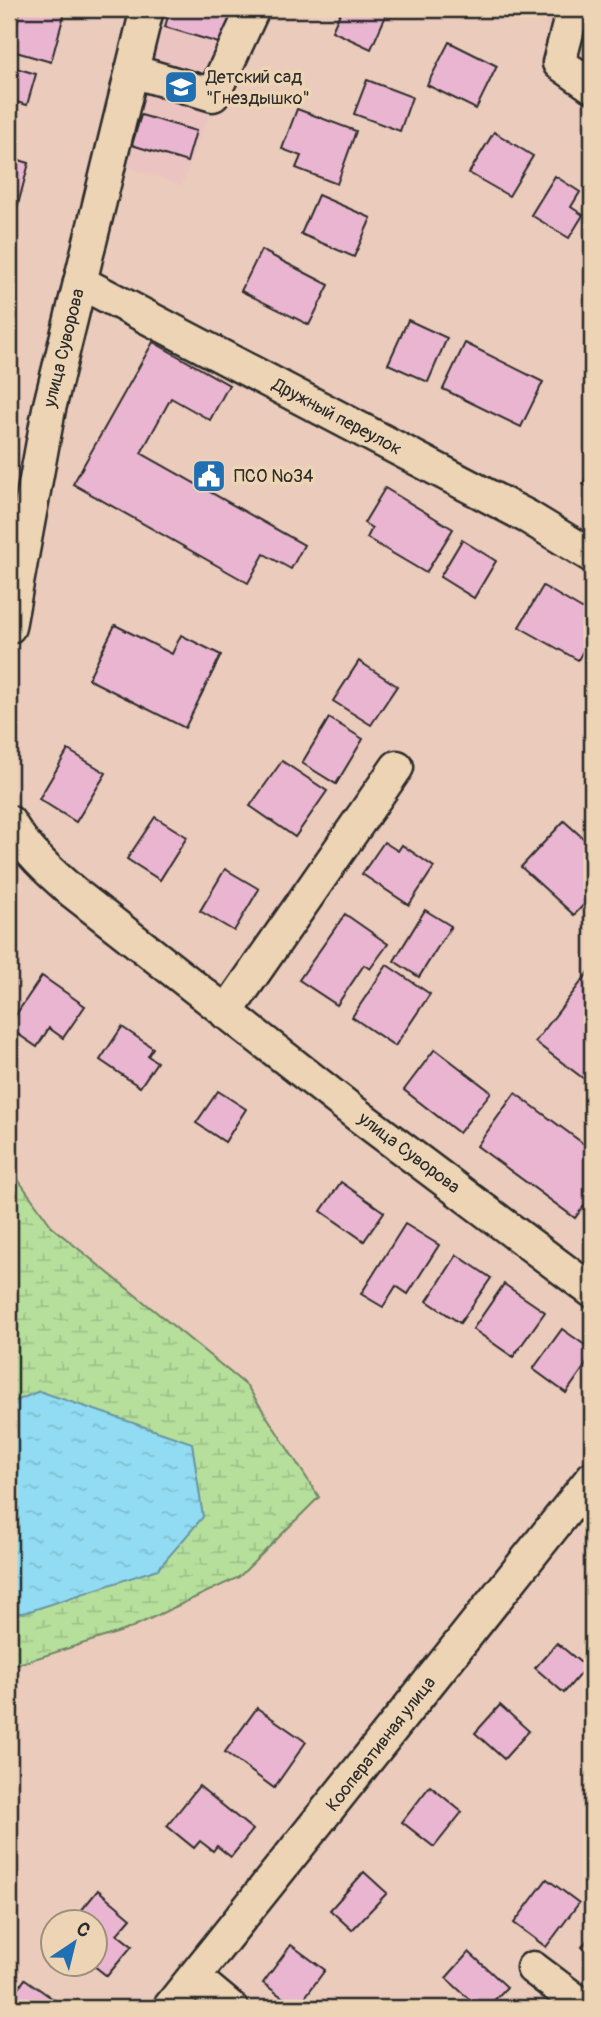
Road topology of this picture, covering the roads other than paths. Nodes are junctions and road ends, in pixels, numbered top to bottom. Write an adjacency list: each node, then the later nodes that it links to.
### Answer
1 (147, 9): 4 (street, улица Суворова)
2 (253, 9): 4 (street)
3 (573, 9): 5 (street)
4 (132, 71): 6 (street, улица Суворова)
5 (592, 86)
6 (80, 282): 7 (street, Дружный переулок); 8 (street, улица Суворова)
7 (592, 556)
8 (9, 627)
9 (397, 767): 11 (street)
10 (9, 822): 11 (street, улица Суворова)
11 (226, 1013): 12 (street, улица Суворова)
12 (592, 1291)
13 (592, 1478): 15 (street, Кооперативная улица)
14 (533, 1968): 18 (street)
15 (195, 1978): 16 (street, Кооперативная улица); 17 (street)
16 (169, 2008)
17 (231, 2008)
18 (586, 2008)

